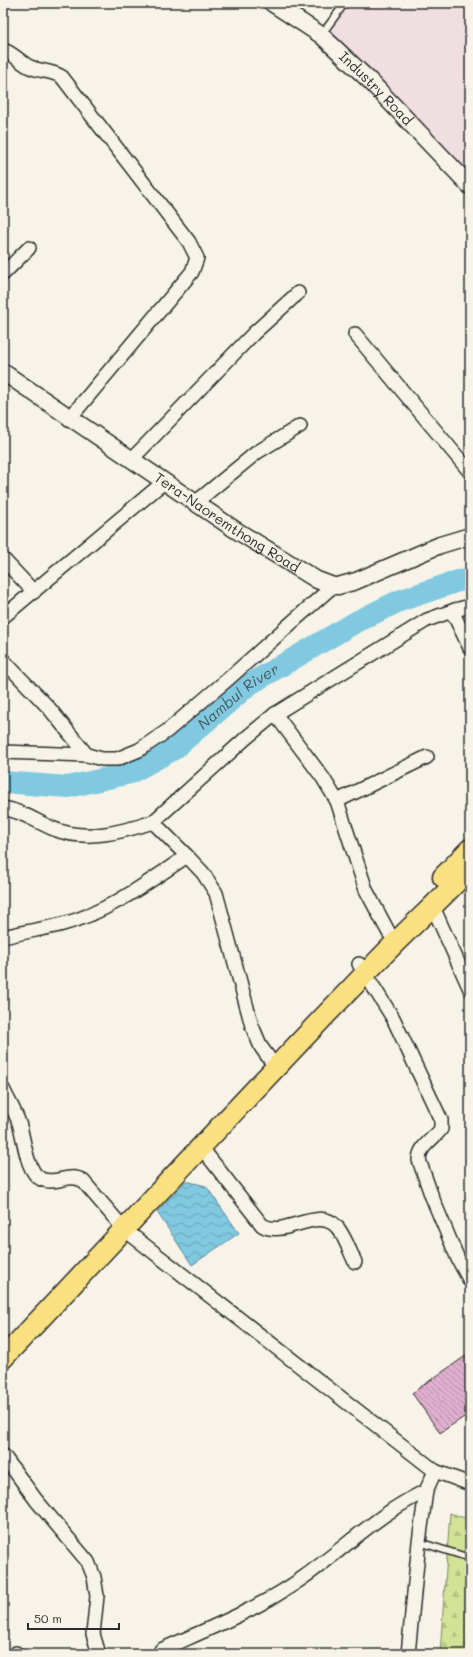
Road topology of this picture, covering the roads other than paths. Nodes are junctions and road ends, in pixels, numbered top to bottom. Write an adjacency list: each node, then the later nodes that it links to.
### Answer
1 (272, 3): 3 (street, Industry Road)
2 (345, 3): 3 (lane)
3 (321, 35): 5 (street, Industry Road)
4 (3, 50): 11 (street)
5 (470, 186)
6 (29, 248): 7 (street)
7 (3, 274)
8 (298, 293): 13 (street)
9 (355, 334): 14 (street)
10 (3, 372): 11 (street, Tera-Naoremthong Road)
11 (69, 418): 13 (street, Tera-Naoremthong Road)
12 (300, 426): 16 (street)
13 (132, 459): 15 (street, Tera-Naoremthong Road)
14 (470, 472)
15 (164, 482): 16 (street, Tera-Naoremthong Road); 20 (street)
16 (195, 503): 19 (street, Tera-Naoremthong Road)
17 (470, 536): 19 (street)
18 (3, 559): 20 (street)
19 (333, 586): 28 (street)
20 (34, 592): 23 (street)
21 (470, 606): 22 (street)
22 (455, 610): 24 (street); 26 (street)
23 (3, 617)
24 (470, 648)
25 (3, 660): 28 (street)
26 (275, 714): 30 (street); 32 (street)
27 (3, 752): 28 (street)
28 (86, 755)
29 (427, 757): 30 (street)
30 (337, 800): 37 (street)
31 (3, 808): 32 (street)
32 (153, 822): 34 (street)
33 (470, 849): 37 (main road)
34 (187, 856): 38 (street); 41 (street)
35 (470, 868): 36 (main road)
36 (432, 907): 39 (main road); 40 (street)
37 (389, 933): 39 (main road)
38 (3, 937)
39 (362, 969): 41 (main road); 46 (street)
40 (470, 989)
41 (272, 1063): 43 (main road); 44 (main road)
42 (3, 1089): 44 (street)
43 (200, 1147): 44 (main road); 45 (street)
44 (120, 1225): 47 (main road); 48 (main road); 50 (street)
45 (355, 1262)
46 (470, 1282)
47 (3, 1338)
48 (3, 1358)
49 (3, 1454): 56 (street)
50 (435, 1471): 51 (street); 52 (street)
51 (470, 1484)
52 (426, 1491): 53 (street); 55 (street)
53 (419, 1542): 54 (lane); 57 (street)
54 (470, 1558)
55 (161, 1650)
56 (99, 1654)
57 (408, 1654)

